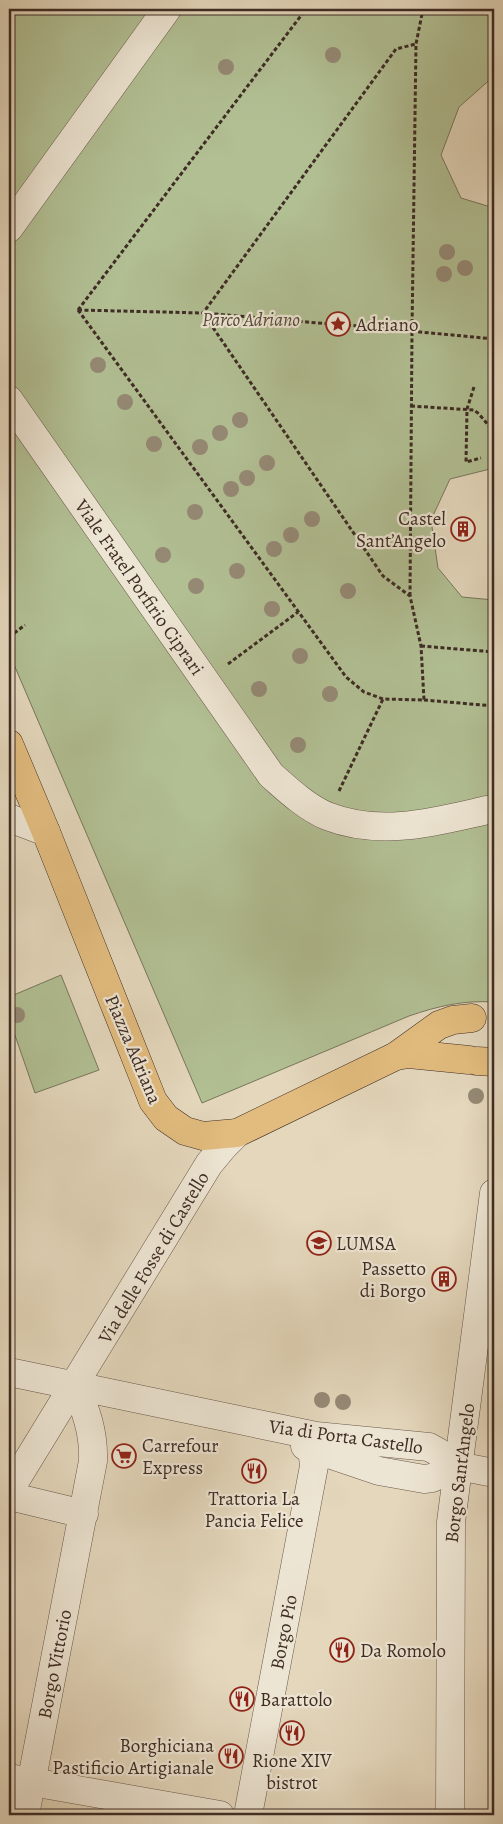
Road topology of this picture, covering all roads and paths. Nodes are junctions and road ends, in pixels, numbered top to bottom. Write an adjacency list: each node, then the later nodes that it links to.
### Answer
1 (167, 9): 5 (street)
2 (306, 9): 6 (path)
3 (423, 9): 4 (path)
4 (416, 44): 7 (path); 10 (path)
5 (9, 228)
6 (78, 310): 7 (path); 19 (path)
7 (203, 312): 8 (path); 18 (path)
8 (330, 324): 9 (path); 9 (path)
9 (347, 325): 10 (path)
10 (412, 331): 11 (path); 14 (path)
11 (494, 340)
12 (474, 387): 15 (path)
13 (9, 400): 30 (street, Viale Fratel Porfirio Ciprari)
14 (411, 406): 15 (path); 18 (path)
15 (467, 409): 16 (path); 17 (path)
16 (494, 432)
17 (481, 458)
18 (410, 596): 22 (path)
19 (298, 612): 23 (path); 25 (path)
20 (25, 625): 21 (path)
21 (9, 637)
22 (421, 646): 24 (path); 26 (path)
23 (243, 652)
24 (494, 652)
25 (383, 699): 26 (path); 29 (path)
26 (424, 700): 27 (path)
27 (494, 706)
28 (9, 744): 32 (main road, Piazza Adriana)
29 (339, 790)
30 (487, 810)
31 (9, 818): 32 (street)
32 (46, 832): 36 (main road, Piazza Adriana)
33 (483, 1018): 34 (main road, Piazza Adriana)
34 (396, 1056): 35 (main road, Piazza Adriana); 36 (main road, Piazza Adriana)
35 (480, 1061)
36 (238, 1133): 39 (street, Via delle Fosse di Castello)
37 (494, 1192): 42 (street, Borgo Sant'Angelo)
38 (9, 1372): 39 (street, Via di Porta Castello)
39 (74, 1386): 40 (street, Via di Porta Castello); 44 (street, Via delle Fosse di Castello); 46 (street, Borgo Vittorio)
40 (124, 1397): 41 (street, Via di Porta Castello); 42 (street, Via di Porta Castello)
41 (312, 1448): 42 (street, Via di Porta Castello); 50 (street, Borgo Pio)
42 (458, 1466): 43 (street); 51 (street, Borgo Sant'Angelo)
43 (494, 1473)
44 (9, 1491)
45 (9, 1496): 46 (street)
46 (84, 1514): 47 (street, Borgo Vittorio)
47 (20, 1780): 48 (street, Borgo Vittorio); 49 (street)
48 (25, 1815)
49 (220, 1815)
50 (248, 1815)
51 (450, 1815)

